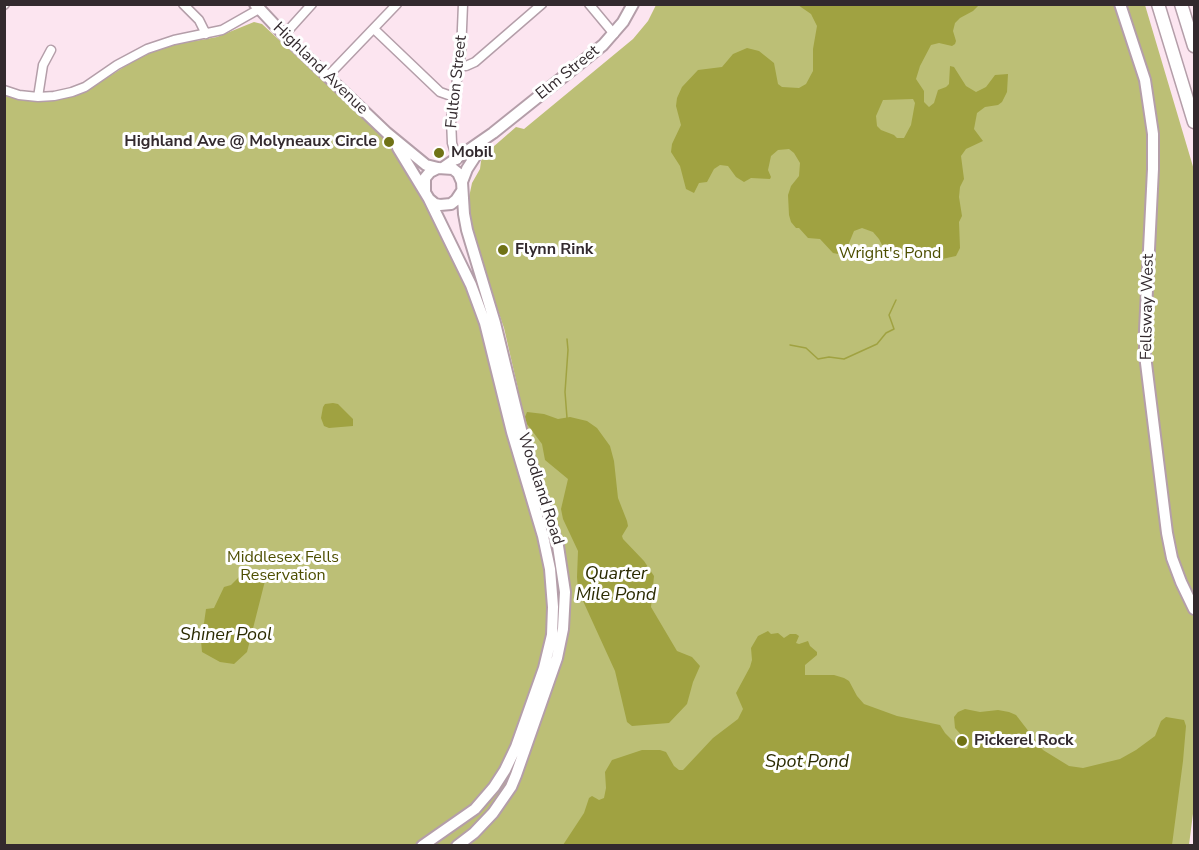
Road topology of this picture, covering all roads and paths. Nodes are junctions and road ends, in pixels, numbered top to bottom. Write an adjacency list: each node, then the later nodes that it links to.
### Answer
1 (183, 4): 14 (street)
2 (312, 4): 16 (street)
3 (397, 4): 13 (street)
4 (463, 4): 19 (street, Fulton Street)
5 (542, 4): 12 (street)
6 (589, 4): 15 (street)
7 (633, 4): 15 (main road, Elm Street)
8 (1120, 4): 32 (main road, Fellsway West)
9 (1158, 4): 24 (highway)
10 (1181, 4): 17 (highway)
11 (257, 7): 14 (street); 16 (main road, Highland Avenue)
12 (535, 8): 19 (street)
13 (374, 29): 20 (street); 23 (street)
14 (206, 34): 22 (street)
15 (614, 34): 26 (main road, Elm Street)
16 (284, 35): 20 (main road, Highland Avenue)
17 (1194, 46)
18 (51, 50): 22 (street)
19 (460, 66): 23 (street, Fulton Street)
20 (327, 77): 25 (main road, Highland Avenue)
21 (4, 90): 22 (street)
22 (38, 97)
23 (454, 97): 27 (street, Fulton Street)
24 (1194, 122)
25 (387, 133): 28 (main road, Highland Avenue); 30 (main road, Highland Avenue)
26 (493, 133): 27 (main road, Elm Street); 29 (main road, Elm Street)
27 (457, 160): 28 (main road, Elm Street)
28 (441, 167): 29 (main road); 30 (main road)
29 (462, 186): 30 (main road); 31 (main road, Woodland Road)
30 (427, 196): 31 (main road, Woodland Road)
31 (511, 408): 33 (main road, Woodland Road); 34 (main road, Woodland Road)
32 (1194, 609)
33 (499, 780): 34 (main road); 35 (main road, Woodland Road)
34 (511, 787): 36 (main road, Woodland Road)
35 (423, 845)
36 (457, 846)

